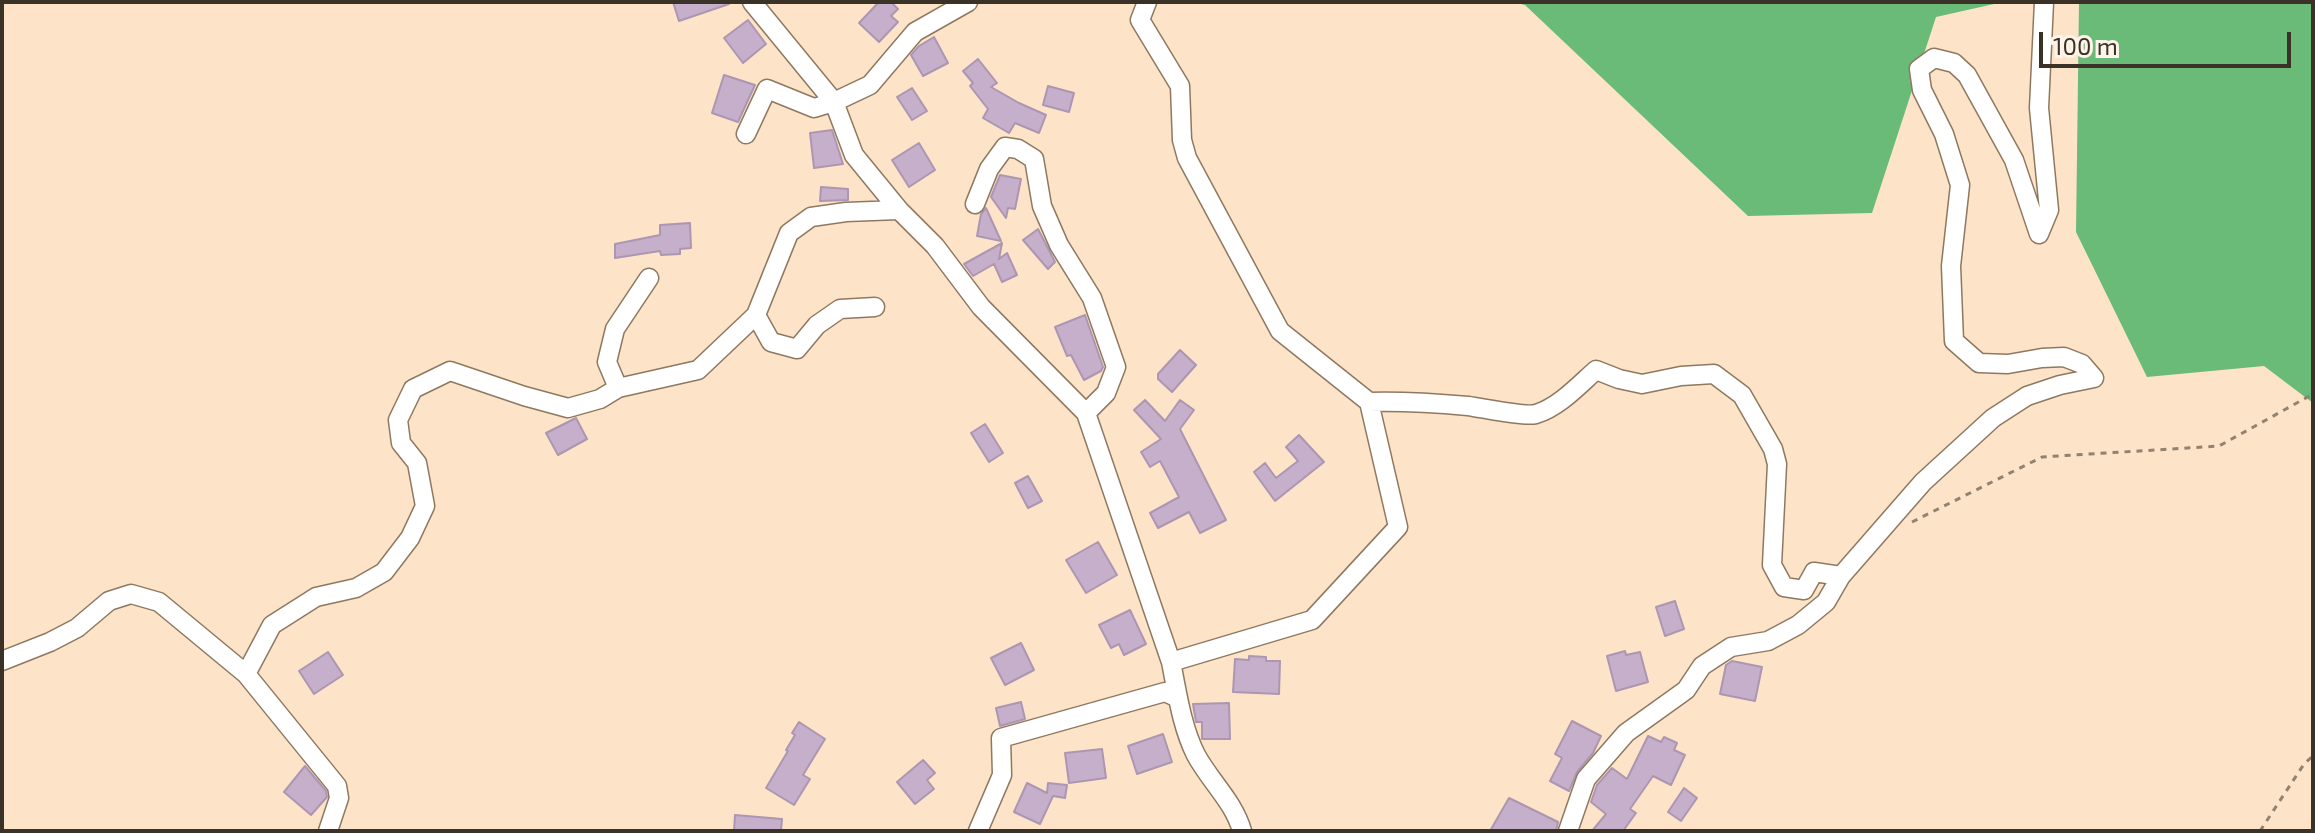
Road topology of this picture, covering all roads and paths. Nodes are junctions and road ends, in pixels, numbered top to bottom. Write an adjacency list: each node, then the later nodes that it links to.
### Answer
1 (752, 2): 5 (street)
2 (968, 2): 5 (street)
3 (1147, 2): 14 (street)
4 (2044, 2): 17 (street)
5 (834, 102): 6 (street); 8 (street)
6 (746, 134)
7 (975, 204): 15 (street)
8 (899, 210): 11 (street); 15 (street)
9 (649, 278): 12 (street)
10 (875, 307): 11 (street)
11 (756, 315): 12 (street)
12 (618, 388): 20 (street)
13 (2313, 394): 16 (path)
14 (1369, 402): 17 (street); 19 (street)
15 (1086, 413): 19 (street)
16 (1905, 525)
17 (1841, 576): 26 (street)
18 (2, 661): 20 (street)
19 (1171, 662): 21 (street)
20 (246, 674): 23 (street)
21 (1178, 698): 24 (street); 25 (street)
22 (2313, 756): 27 (path)
23 (328, 831)
24 (978, 831)
25 (1242, 831)
26 (1568, 831)
27 (2260, 831)

